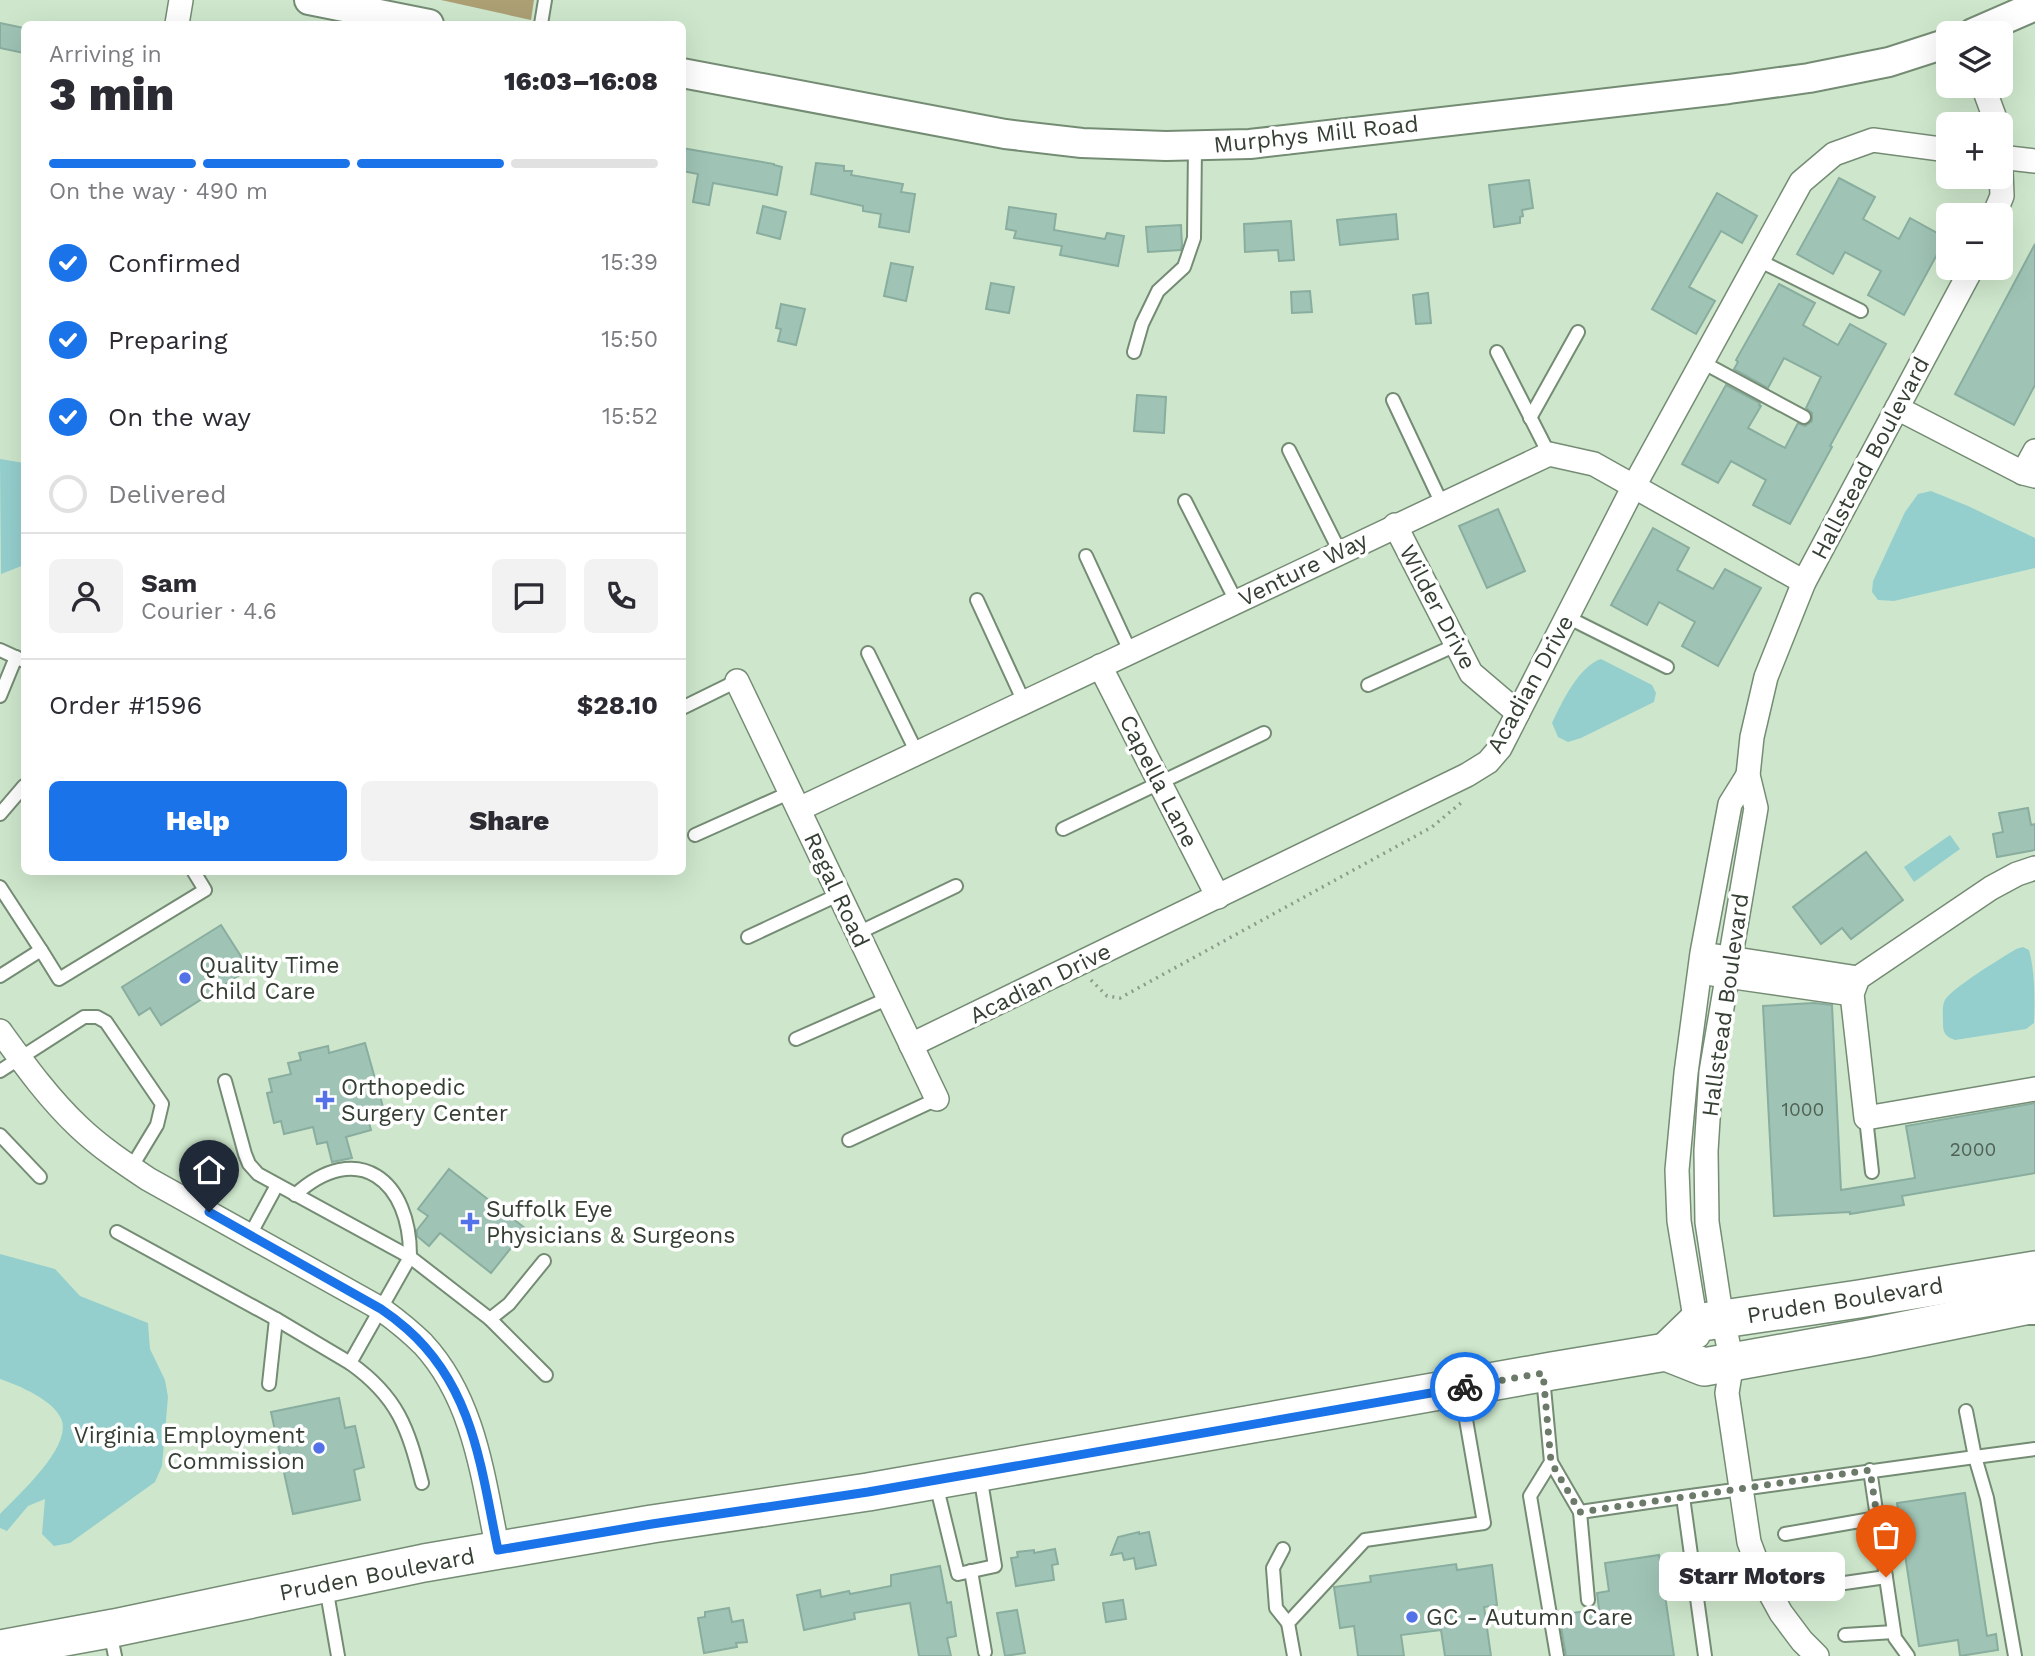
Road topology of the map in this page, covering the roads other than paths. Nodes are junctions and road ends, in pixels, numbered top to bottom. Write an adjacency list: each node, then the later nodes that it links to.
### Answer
1 (181, 0): 5 (street)
2 (309, 0): 6 (street)
3 (545, 0): 7 (lane)
4 (2035, 6): 8 (street)
5 (178, 21)
6 (413, 21)
7 (542, 21)
8 (2001, 21)
9 (1936, 47): 11 (street, Murphys Mill Road)
10 (686, 74): 11 (street, Murphys Mill Road)
11 (1195, 146): 19 (lane)
12 (1936, 148): 15 (street, Acadian Drive)
13 (2013, 159): 14 (street)
14 (2035, 161)
15 (1758, 260): 17 (lane); 21 (street, Acadian Drive)
16 (1966, 280): 23 (street, Hallstead Boulevard)
17 (1861, 311)
18 (1578, 332): 25 (lane)
19 (1134, 352)
20 (1497, 352): 25 (lane)
21 (1702, 362): 24 (lane); 30 (street, Acadian Drive)
22 (1393, 400): 32 (lane)
23 (1897, 408): 29 (street); 36 (street, Hallstead Boulevard)
24 (1804, 417)
25 (1530, 418): 28 (lane)
26 (1289, 450): 34 (lane)
27 (2035, 451): 29 (street)
28 (1549, 454): 30 (street); 32 (street, Venture Way)
29 (2029, 475)
30 (1634, 486): 36 (street); 39 (street, Acadian Drive)
31 (1185, 501): 38 (lane)
32 (1442, 504): 33 (street, Venture Way)
33 (1395, 525): 34 (street, Venture Way); 40 (street, Wilder Drive)
34 (1340, 552): 38 (street, Venture Way)
35 (1086, 556): 42 (lane)
36 (1804, 582): 55 (street, Hallstead Boulevard)
37 (977, 600): 50 (lane)
38 (1236, 601): 42 (street, Venture Way)
39 (1567, 617): 46 (lane); 52 (street, Acadian Drive)
40 (1456, 645): 48 (lane); 52 (street, Wilder Drive)
41 (0, 650): 44 (lane)
42 (1130, 651): 45 (street, Venture Way)
43 (868, 653): 54 (lane)
44 (20, 659): 49 (lane)
45 (1100, 666): 50 (street, Venture Way); 56 (street, Capella Lane)
46 (1667, 667)
47 (737, 681): 51 (lane); 58 (street, Regal Road)
48 (1368, 685)
49 (0, 696)
50 (1024, 702): 54 (street, Venture Way)
51 (686, 706)
52 (1518, 713): 67 (street, Acadian Drive)
53 (1264, 733): 56 (lane)
54 (917, 753): 58 (street, Venture Way)
55 (1748, 775): 71 (street, Hallstead Boulevard); 72 (street, Hallstead Boulevard)
56 (1160, 783): 60 (lane); 67 (street, Capella Lane)
57 (21, 790): 59 (lane)
58 (795, 801): 61 (lane); 66 (street, Regal Road)
59 (0, 814)
60 (1063, 829)
61 (695, 835)
62 (2035, 868): 74 (street)
63 (196, 875): 70 (lane)
64 (956, 886): 68 (lane)
65 (0, 887): 70 (lane)
66 (840, 894): 68 (street, Regal Road); 69 (lane)
67 (1218, 897): 78 (street, Acadian Drive)
68 (858, 933): 75 (street, Regal Road)
69 (748, 937)
70 (41, 950): 73 (lane)
71 (1701, 963): 72 (street); 100 (street, Hallstead Boulevard)
72 (1729, 968): 74 (street); 100 (street, Hallstead Boulevard)
73 (0, 976)
74 (1855, 986): 84 (street)
75 (889, 998): 77 (lane); 78 (street, Regal Road)
76 (0, 1031): 79 (street)
77 (796, 1039)
78 (911, 1045): 83 (street, Regal Road)
79 (19, 1057): 80 (lane); 87 (street); 87 (lane)
80 (0, 1071)
81 (225, 1081): 90 (lane)
82 (2035, 1089): 84 (street)
83 (937, 1099): 86 (lane)
84 (1866, 1118): 88 (lane)
85 (0, 1135): 89 (lane)
86 (849, 1140)
87 (131, 1168): 93 (street)
88 (1872, 1172)
89 (40, 1177)
90 (277, 1185): 91 (lane); 93 (lane)
91 (295, 1195): 94 (lane); 94 (lane)
92 (117, 1232): 98 (lane)
93 (250, 1235): 97 (street)
94 (410, 1257): 97 (lane); 99 (lane)
95 (544, 1261): 99 (lane)
96 (2033, 1296): 100 (main road, Pruden Boulevard); 104 (main road, Pruden Boulevard)
97 (381, 1309): 102 (lane); 122 (street)
98 (275, 1319): 102 (lane); 106 (lane)
99 (490, 1319): 105 (lane)
100 (1709, 1321): 101 (main road); 104 (street)
101 (1666, 1352): 103 (main road, Pruden Boulevard); 104 (main road)
102 (350, 1363): 115 (lane)
103 (1543, 1373): 107 (main road, Pruden Boulevard); 111 (lane)
104 (1721, 1374): 116 (street)
105 (546, 1376)
106 (270, 1384)
107 (1461, 1387): 113 (main road, Pruden Boulevard); 128 (lane)
108 (1966, 1411): 110 (lane)
109 (2035, 1449): 110 (lane)
110 (1975, 1457): 112 (lane); 140 (lane)
111 (1551, 1462): 118 (lane); 136 (lane)
112 (1870, 1470): 116 (lane); 119 (lane)
113 (980, 1472): 114 (main road, Pruden Boulevard); 123 (lane)
114 (935, 1480): 122 (main road, Pruden Boulevard); 123 (lane)
115 (422, 1483)
116 (1740, 1489): 117 (lane); 138 (street)
117 (1683, 1497): 118 (lane); 137 (lane)
118 (1580, 1512): 127 (lane)
119 (1877, 1518): 120 (lane); 124 (lane)
120 (1785, 1534)
121 (1283, 1549): 128 (lane)
122 (498, 1550): 125 (main road, Pruden Boulevard)
123 (971, 1571): 133 (lane)
124 (1886, 1577): 126 (lane); 129 (lane)
125 (325, 1583): 131 (main road, Pruden Boulevard); 134 (lane)
126 (1810, 1588)
127 (1588, 1600)
128 (1288, 1623): 135 (lane)
129 (1894, 1632): 130 (lane); 139 (lane)
130 (1845, 1635)
131 (112, 1642): 132 (main road, Pruden Boulevard)
132 (0, 1649)
133 (985, 1652)
134 (338, 1656)
135 (1294, 1656)
136 (1557, 1656)
137 (1705, 1656)
138 (1817, 1656)
139 (1908, 1656)
140 (2015, 1656)

